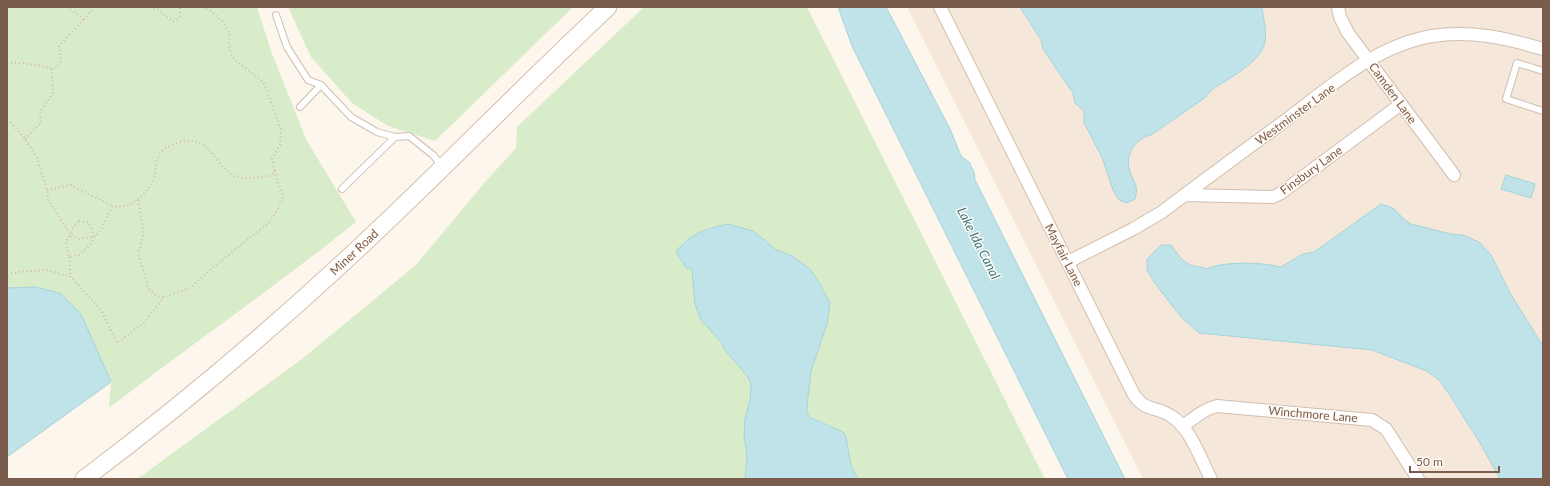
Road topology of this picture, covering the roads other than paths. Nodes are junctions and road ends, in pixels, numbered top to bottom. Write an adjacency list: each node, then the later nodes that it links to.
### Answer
1 (608, 7): 13 (street, Miner Road)
2 (940, 7): 17 (street, Mayfair Lane)
3 (1338, 7): 6 (street, Camden Lane)
4 (276, 15): 8 (lane)
5 (1543, 49): 6 (street, Westminster Lane)
6 (1368, 60): 9 (street, Camden Lane); 16 (street, Westminster Lane)
7 (1543, 71): 11 (lane)
8 (321, 85): 10 (lane); 12 (lane)
9 (1401, 104): 14 (street, Camden Lane); 16 (street, Finsbury Lane)
10 (300, 107)
11 (1542, 109)
12 (395, 137): 13 (lane); 15 (lane)
13 (444, 167): 19 (street, Miner Road)
14 (1454, 175)
15 (342, 189)
16 (1184, 195): 17 (street, Westminster Lane)
17 (1068, 262): 18 (street, Mayfair Lane)
18 (1183, 426): 20 (street, Mayfair Lane); 21 (street, Winchmore Lane)
19 (84, 479)
20 (1211, 479)
21 (1418, 479)

